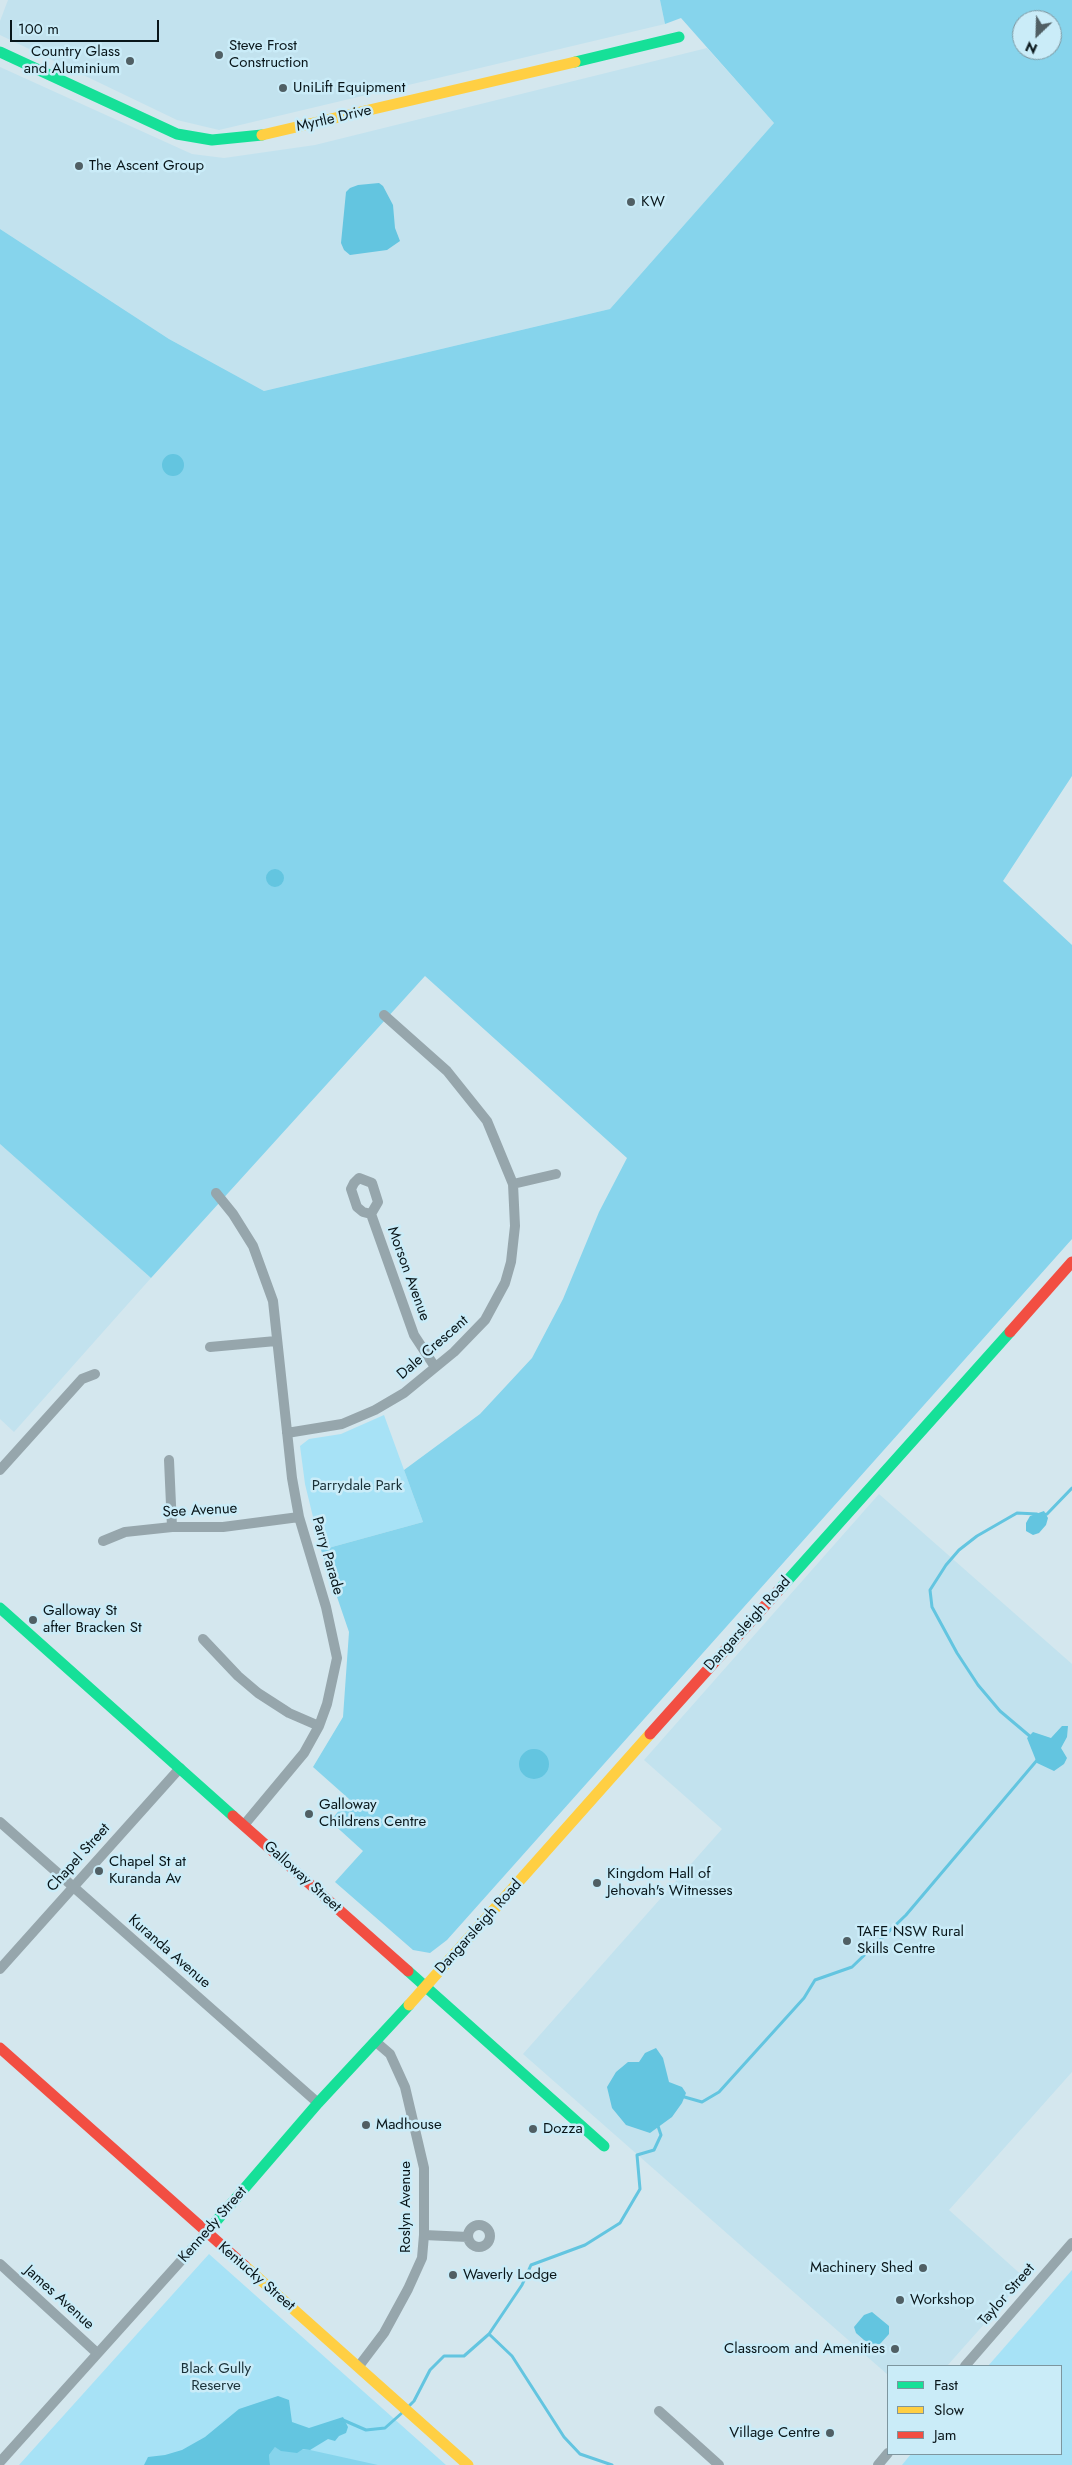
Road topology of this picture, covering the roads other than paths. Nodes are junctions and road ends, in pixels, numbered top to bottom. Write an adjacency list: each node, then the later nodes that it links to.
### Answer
1 (679, 37): 2 (street, Myrtle Drive)
2 (0, 52)
3 (384, 1015): 5 (street, Dale Crescent)
4 (556, 1174): 5 (street)
5 (512, 1184): 11 (street, Dale Crescent)
6 (216, 1193): 9 (street, Parry Parade)
7 (371, 1214): 11 (street, Morson Avenue)
8 (1072, 1262): 27 (street, Dangarsleigh Road)
9 (276, 1341): 10 (street); 13 (street, Parry Parade)
10 (210, 1347)
11 (436, 1367): 13 (street, Dale Crescent)
12 (95, 1374): 15 (street)
13 (287, 1433): 16 (street, Parry Parade)
14 (169, 1460): 17 (street)
15 (0, 1470)
16 (299, 1517): 17 (street, See Avenue); 21 (street, Parry Parade)
17 (172, 1527): 18 (street, See Avenue)
18 (103, 1541)
19 (0, 1608): 22 (street, Galloway Street)
20 (203, 1639): 21 (street)
21 (319, 1726): 24 (street, Parry Parade)
22 (180, 1768): 24 (street, Galloway Street); 25 (street, Chapel Street)
23 (0, 1822): 25 (street, Kuranda Avenue)
24 (244, 1825): 27 (street, Galloway Street)
25 (73, 1887): 26 (street, Chapel Street); 30 (street, Kuranda Avenue)
26 (0, 1969)
27 (425, 1987): 28 (street, Kennedy Street); 31 (street, Galloway Street)
28 (376, 2042): 30 (street, Kennedy Street); 33 (street, Roslyn Avenue)
29 (0, 2048): 32 (street, Kentucky Street)
30 (318, 2104): 32 (street, Kennedy Street)
31 (604, 2146)
32 (206, 2233): 37 (street, Kennedy Street); 39 (street, Kentucky Street)
33 (424, 2235): 34 (street); 39 (street, Roslyn Avenue)
34 (468, 2237)
35 (1072, 2244): 38 (street, Taylor Street)
36 (0, 2264): 37 (street, James Avenue)
37 (97, 2353): 42 (street, Kennedy Street)
38 (966, 2365)
39 (359, 2366): 43 (street, Kentucky Street)
40 (659, 2411): 44 (street)
41 (887, 2454): 45 (street)
42 (0, 2462)
43 (468, 2465)
44 (719, 2465)
45 (878, 2465)

